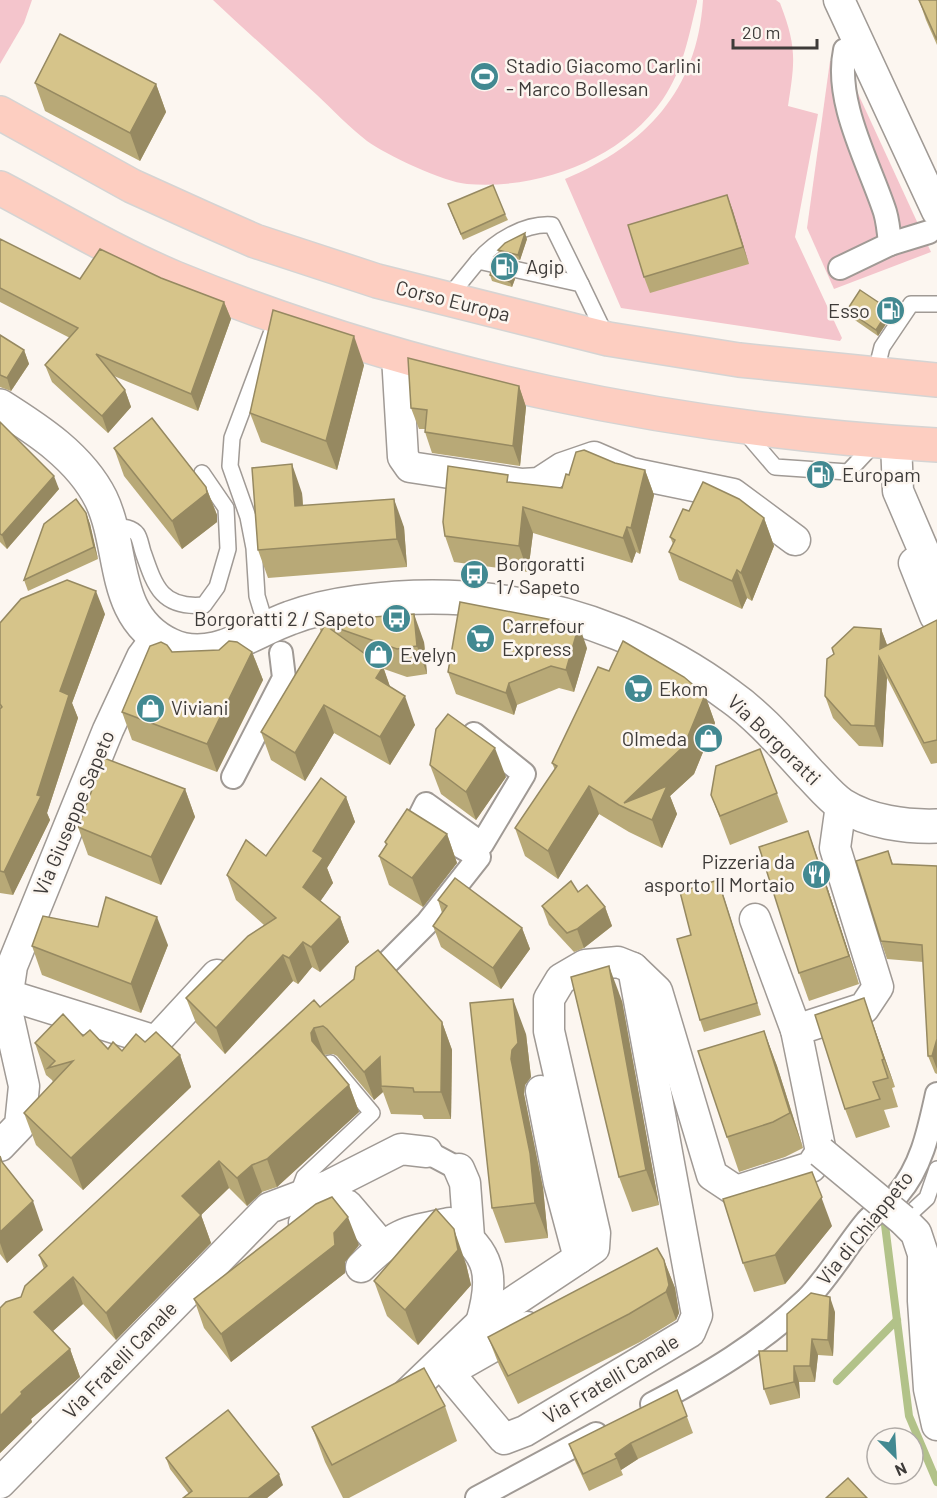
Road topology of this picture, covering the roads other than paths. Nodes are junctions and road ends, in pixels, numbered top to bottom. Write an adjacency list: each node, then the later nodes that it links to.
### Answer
1 (839, 0): 5 (street)
2 (845, 50): 6 (street)
3 (0, 113): 10 (main road, Corso Europa)
4 (0, 188): 12 (main road)
5 (933, 222): 6 (street)
6 (890, 244): 8 (street)
7 (478, 261): 9 (lane); 9 (lane); 10 (lane)
8 (840, 268)
9 (581, 284): 13 (lane)
10 (446, 300): 13 (main road, Corso Europa)
11 (937, 304): 15 (lane)
12 (276, 316): 14 (main road); 27 (lane)
13 (608, 339): 15 (main road, Corso Europa)
14 (397, 356): 18 (main road); 22 (street)
15 (875, 375): 16 (main road, Corso Europa)
16 (937, 380)
17 (0, 406): 21 (street, Via Borgoratti)
18 (886, 442): 19 (main road); 23 (street)
19 (937, 445)
20 (202, 473): 21 (lane)
21 (111, 526): 26 (street, Via Borgoratti)
22 (795, 540)
23 (919, 540): 24 (street); 25 (street)
24 (937, 582)
25 (935, 616)
26 (157, 637): 27 (street, Via Borgoratti); 36 (street, Via Giuseppe Sapeto)
27 (274, 641): 29 (street); 30 (street, Via Borgoratti)
28 (454, 719): 34 (street)
29 (233, 777)
30 (841, 805): 31 (street, Via Borgoratti); 37 (street)
31 (937, 826)
32 (755, 919): 37 (street)
33 (235, 955): 36 (street)
34 (388, 962)
35 (633, 968): 43 (street); 51 (street); 54 (street, Via Fratelli Canale)
36 (8, 995): 41 (street, Via Giuseppe Sapeto)
37 (796, 1030): 43 (street)
38 (330, 1063): 46 (lane)
39 (541, 1090): 51 (street)
40 (937, 1094): 47 (street, Via di Chiappeto)
41 (0, 1146)
42 (427, 1152): 44 (street, Via Fratelli Canale); 46 (street, Via Fratelli Canale)
43 (821, 1152): 47 (street, bridge)
44 (459, 1169): 48 (street, Via Fratelli Canale)
45 (937, 1169): 47 (lane)
46 (297, 1196): 60 (street, Via Fratelli Canale)
47 (899, 1209): 49 (street); 57 (street, Via di Chiappeto)
48 (469, 1237): 50 (street); 55 (street, Via Fratelli Canale)
49 (929, 1245): 59 (street)
50 (382, 1246): 52 (street); 53 (street, Via Fratelli Canale)
51 (592, 1258): 55 (street)
52 (361, 1267)
53 (205, 1300)
54 (549, 1314)
55 (481, 1323): 56 (street)
56 (407, 1394)
57 (634, 1414)
58 (613, 1425): 61 (street)
59 (937, 1425)
60 (0, 1483)
61 (477, 1498)

